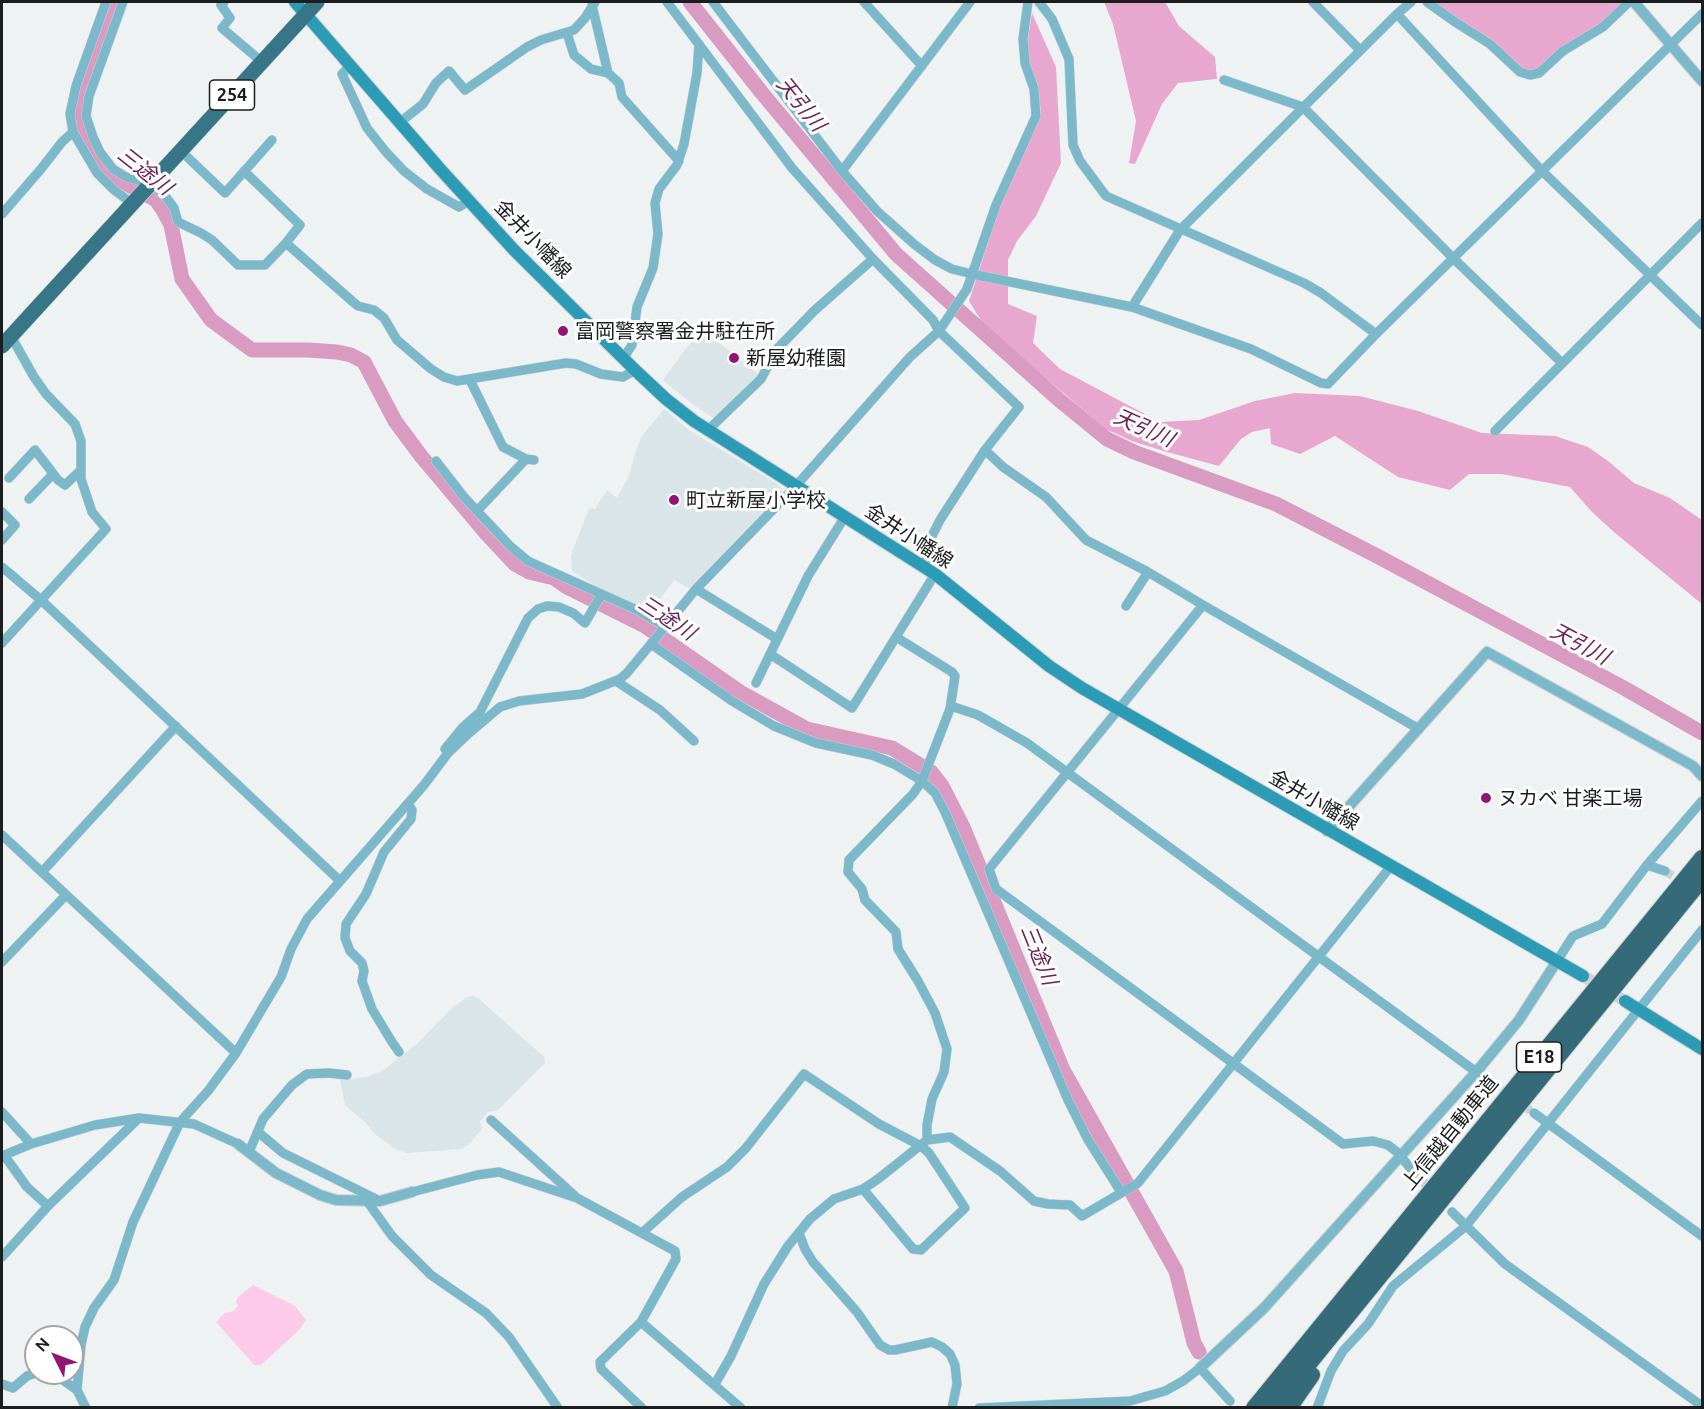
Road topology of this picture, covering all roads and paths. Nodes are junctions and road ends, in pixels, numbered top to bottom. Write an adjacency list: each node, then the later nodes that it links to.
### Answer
1 (106, 2): 32 (street)
2 (123, 2): 39 (street)
3 (224, 2): 24 (street)
4 (295, 2): 17 (main road, 金井小幡線)
5 (317, 2): 17 (highway, 254)
6 (668, 2): 21 (street)
7 (713, 2): 37 (street)
8 (864, 2): 26 (street)
9 (970, 2): 26 (street)
10 (1028, 2): 48 (street)
11 (1039, 2): 44 (street)
12 (1313, 2): 23 (street)
13 (1411, 2): 18 (street)
14 (1426, 2): 15 (street)
15 (1632, 2): 22 (street)
16 (593, 3): 20 (street); 27 (street)
17 (306, 14): 24 (highway, 254); 25 (main road, 金井小幡線)
18 (1397, 14): 23 (street); 38 (street)
19 (1702, 14): 22 (street)
20 (567, 33): 27 (street); 31 (street)
21 (699, 44): 35 (street); 47 (street)
22 (1671, 44): 29 (street); 38 (street)
23 (1360, 50): 30 (street)
24 (262, 62): 34 (highway, 254)
25 (350, 66): 31 (main road, 金井小幡線); 40 (street)
26 (922, 66): 37 (street)
27 (608, 73): 35 (street)
28 (1224, 80): 30 (street)
29 (1702, 81)
30 (1303, 107): 44 (street); 46 (street)
31 (399, 123): 40 (main road, 金井小幡線)
32 (73, 132): 41 (street); 42 (street)
33 (272, 140): 36 (street)
34 (181, 151): 36 (street); 39 (highway, 254)
35 (679, 161): 55 (street)
36 (244, 171): 45 (street)
37 (842, 171): 48 (street)
38 (1542, 171): 46 (street); 49 (street)
39 (149, 185): 41 (highway, 254); 45 (street)
40 (469, 201): 55 (main road, 金井小幡線)
41 (135, 202): 54 (highway, 254)
42 (2, 214)
43 (1702, 223): 49 (street)
44 (1180, 230): 50 (street); 53 (street)
45 (286, 243): 58 (street)
46 (1453, 258): 53 (street); 56 (street)
47 (873, 259): 52 (street); 59 (street)
48 (972, 274): 50 (street); 52 (street)
49 (1650, 276): 51 (street); 56 (street)
50 (1132, 307): 53 (street)
51 (1702, 325)
52 (939, 331): 61 (street); 66 (street)
53 (1376, 334)
54 (6, 341): 63 (street)
55 (624, 357): 57 (main road, 金井小幡線)
56 (1562, 363): 60 (street)
57 (635, 370): 58 (street); 59 (main road, 金井小幡線)
58 (470, 380): 68 (street)
59 (708, 430): 66 (main road, 金井小幡線)
60 (1495, 431)
61 (985, 450): 73 (street); 74 (street)
62 (436, 460): 68 (street)
63 (80, 471): 64 (street); 78 (street)
64 (53, 474): 65 (street); 67 (street)
65 (9, 478)
66 (795, 487): 70 (main road, 金井小幡線); 76 (street)
67 (29, 499)
68 (477, 511): 77 (street)
69 (2, 512): 71 (street)
70 (844, 518): 73 (main road, 金井小幡線); 83 (street)
71 (2, 540)
72 (2, 567): 78 (street)
73 (924, 567): 75 (main road, 金井小幡線)
74 (1148, 572): 79 (street); 80 (street)
75 (935, 574): 82 (street); 90 (main road, 金井小幡線)
76 (696, 589): 81 (street); 83 (street)
77 (601, 596): 81 (street); 97 (street)
78 (41, 600): 84 (street); 91 (street)
79 (1203, 605): 90 (street); 92 (street)
80 (1126, 606)
81 (664, 626): 85 (street)
82 (896, 637): 86 (street); 89 (street)
83 (777, 639): 86 (street)
84 (2, 643)
85 (651, 643): 87 (street); 96 (street)
86 (770, 654): 88 (street)
87 (616, 681): 93 (street); 99 (street)
88 (756, 683)
89 (951, 706): 94 (street); 96 (street)
90 (1118, 709): 94 (street); 100 (main road, 金井小幡線)
91 (176, 726): 106 (street); 108 (street)
92 (1419, 729): 95 (street); 100 (street)
93 (694, 741)
94 (1068, 772): 111 (street); 120 (street)
95 (1702, 776)
96 (922, 781): 131 (street); 139 (street)
97 (419, 782)
98 (1702, 801): 103 (street)
99 (408, 804): 108 (street); 118 (street)
100 (1327, 831): 104 (main road, 金井小幡線)
101 (4, 842): 106 (street)
102 (1702, 858): 152 (highway, 上信越自動車道 / E18)
103 (1647, 865): 105 (street); 112 (street)
104 (1391, 866): 111 (street); 112 (main road, 金井小幡線)
105 (1665, 871)
106 (42, 872): 109 (street)
107 (1702, 879): 150 (highway, 上信越自動車道 / E18)
108 (339, 880): 119 (street)
109 (66, 895): 113 (street); 119 (street)
110 (1702, 930): 116 (street)
111 (1318, 956): 120 (street); 121 (street)
112 (1557, 961): 114 (main road, 金井小幡線); 121 (street)
113 (2, 962)
114 (1583, 976)
115 (1625, 1001): 116 (main road)
116 (1639, 1009): 117 (main road); 129 (street)
117 (1702, 1049)
118 (399, 1052)
119 (236, 1053): 128 (street)
120 (1233, 1063): 136 (street); 139 (street)
121 (1477, 1071): 123 (street); 136 (street)
122 (347, 1075): 130 (street)
123 (1490, 1082)
124 (2, 1112): 132 (street)
125 (1534, 1113): 129 (street)
126 (139, 1118): 128 (street); 132 (street); 144 (street)
127 (491, 1120): 141 (street)
128 (180, 1122): 133 (street); 159 (street)
129 (1547, 1122): 146 (street); 149 (street)
130 (258, 1132): 134 (street); 143 (street)
131 (924, 1143): 138 (street); 138 (street); 139 (street); 147 (street)
132 (31, 1144): 135 (street)
133 (238, 1144): 134 (street)
134 (249, 1152): 142 (street)
135 (3, 1156): 144 (street)
136 (1401, 1157): 137 (street); 154 (street)
137 (1412, 1170)
138 (863, 1189): 148 (street)
139 (1122, 1191)
140 (412, 1192): 141 (street); 143 (street)
141 (577, 1198): 147 (street)
142 (367, 1201): 143 (street); 165 (street)
143 (380, 1201)
144 (48, 1206): 151 (street)
145 (1452, 1212): 146 (street)
146 (1466, 1226): 163 (street); 172 (street)
147 (643, 1232): 153 (street)
148 (799, 1233): 157 (street); 167 (street)
149 (1702, 1236)
150 (1399, 1252): 170 (highway, 上信越自動車道 / E18); 171 (highway)
151 (2, 1257)
152 (1377, 1257): 160 (highway); 169 (highway, 上信越自動車道 / E18)
153 (641, 1322): 157 (street); 161 (street)
154 (1200, 1368): 160 (street); 162 (street)
155 (24, 1379): 156 (street)
156 (2, 1384)
157 (715, 1384): 166 (street)
158 (70, 1385): 159 (street)
159 (77, 1390): 164 (street)
160 (1236, 1404)
161 (638, 1406)
162 (1043, 1406): 168 (street)
163 (1702, 1406)
164 (86, 1407)
165 (558, 1407)
166 (741, 1407)
167 (952, 1407)
168 (979, 1407)
169 (1254, 1407)
170 (1273, 1407)
171 (1289, 1407)
172 (1317, 1407)

